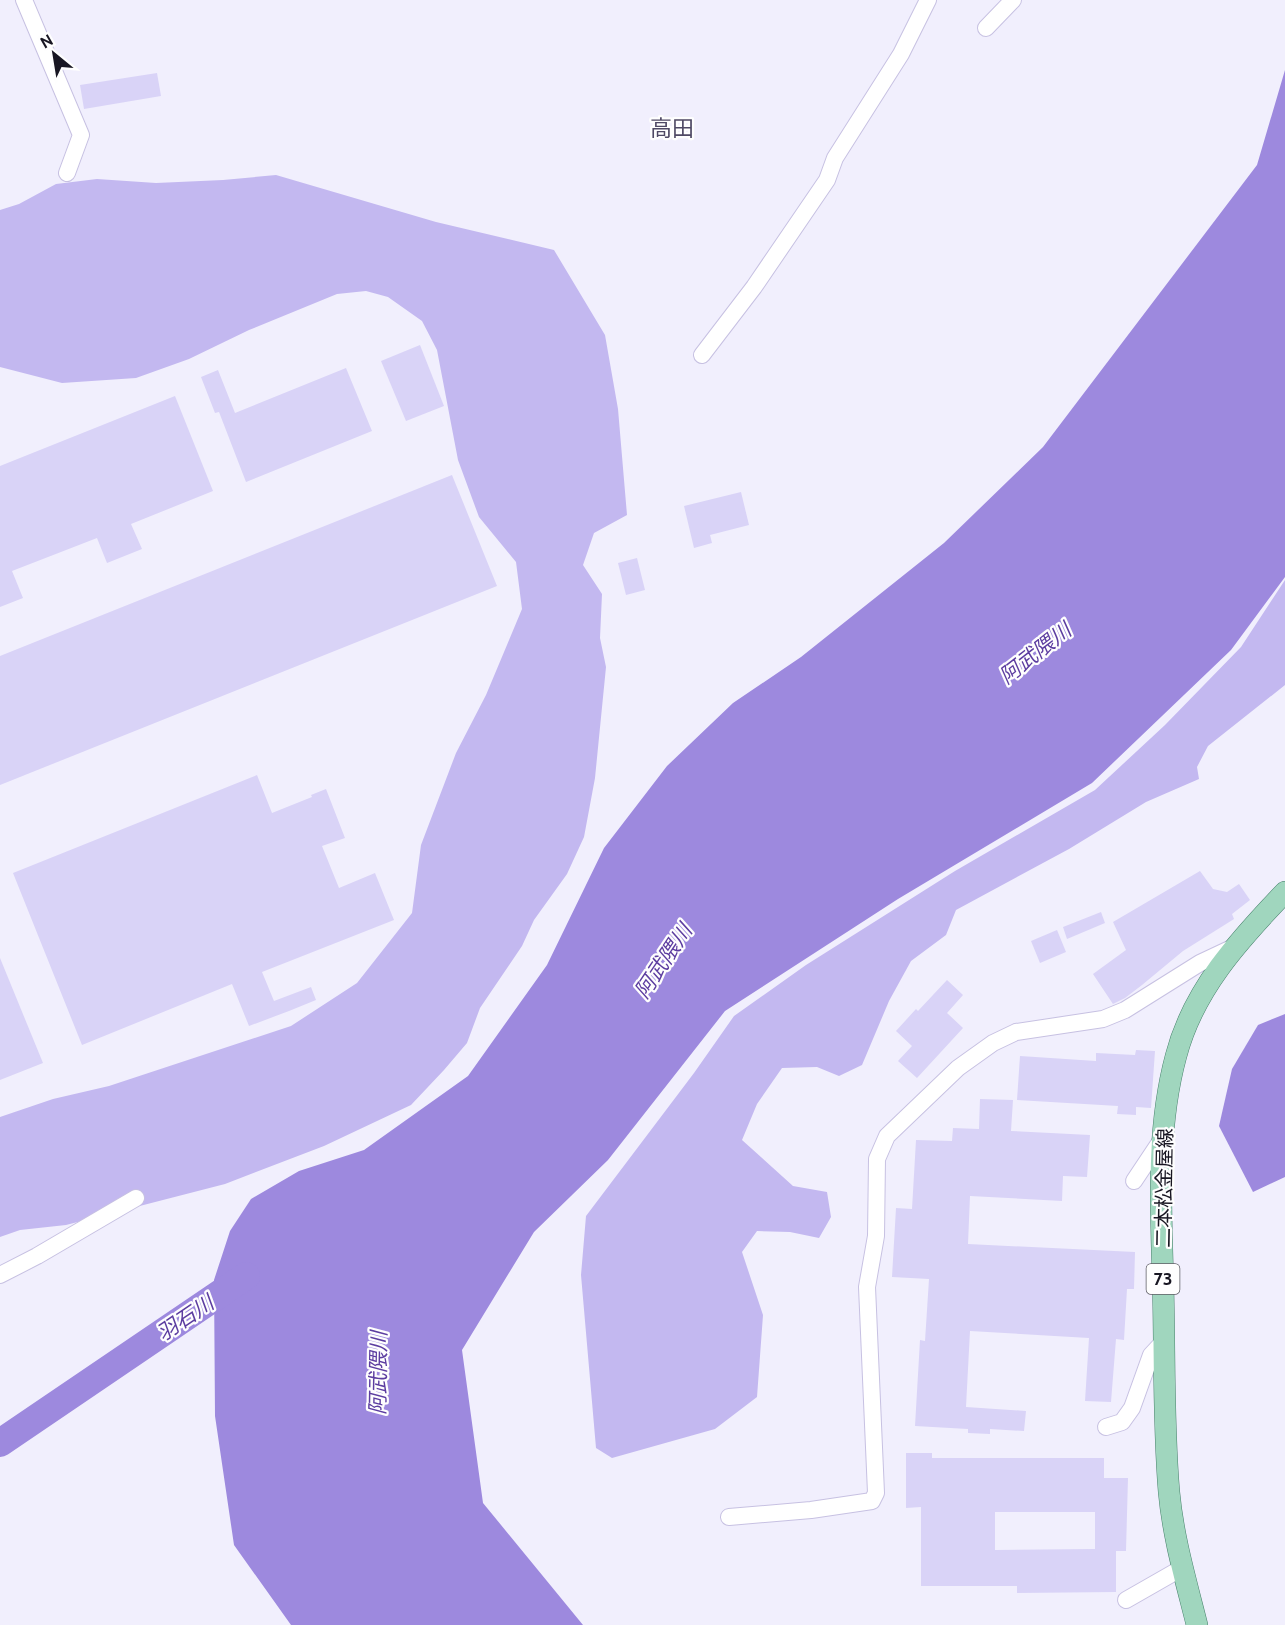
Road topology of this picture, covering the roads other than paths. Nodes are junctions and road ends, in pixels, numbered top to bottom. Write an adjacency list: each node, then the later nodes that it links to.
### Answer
1 (24, 0): 5 (street)
2 (928, 0): 6 (street)
3 (1013, 0): 4 (street)
4 (986, 28)
5 (67, 173)
6 (702, 355)
7 (1285, 892): 8 (main road, 二本松金屋線 / 73)
8 (1234, 947): 9 (main road, 二本松金屋線 / 73); 15 (street)
9 (1162, 1138): 10 (street); 13 (main road, 二本松金屋線 / 73)
10 (1134, 1181)
11 (136, 1198): 12 (street)
12 (0, 1275)
13 (1164, 1341): 14 (street); 16 (main road, 二本松金屋線 / 73)
14 (1106, 1427)
15 (729, 1517)
16 (1182, 1568): 17 (street); 18 (main road, 二本松金屋線 / 73)
17 (1126, 1600)
18 (1197, 1625)

